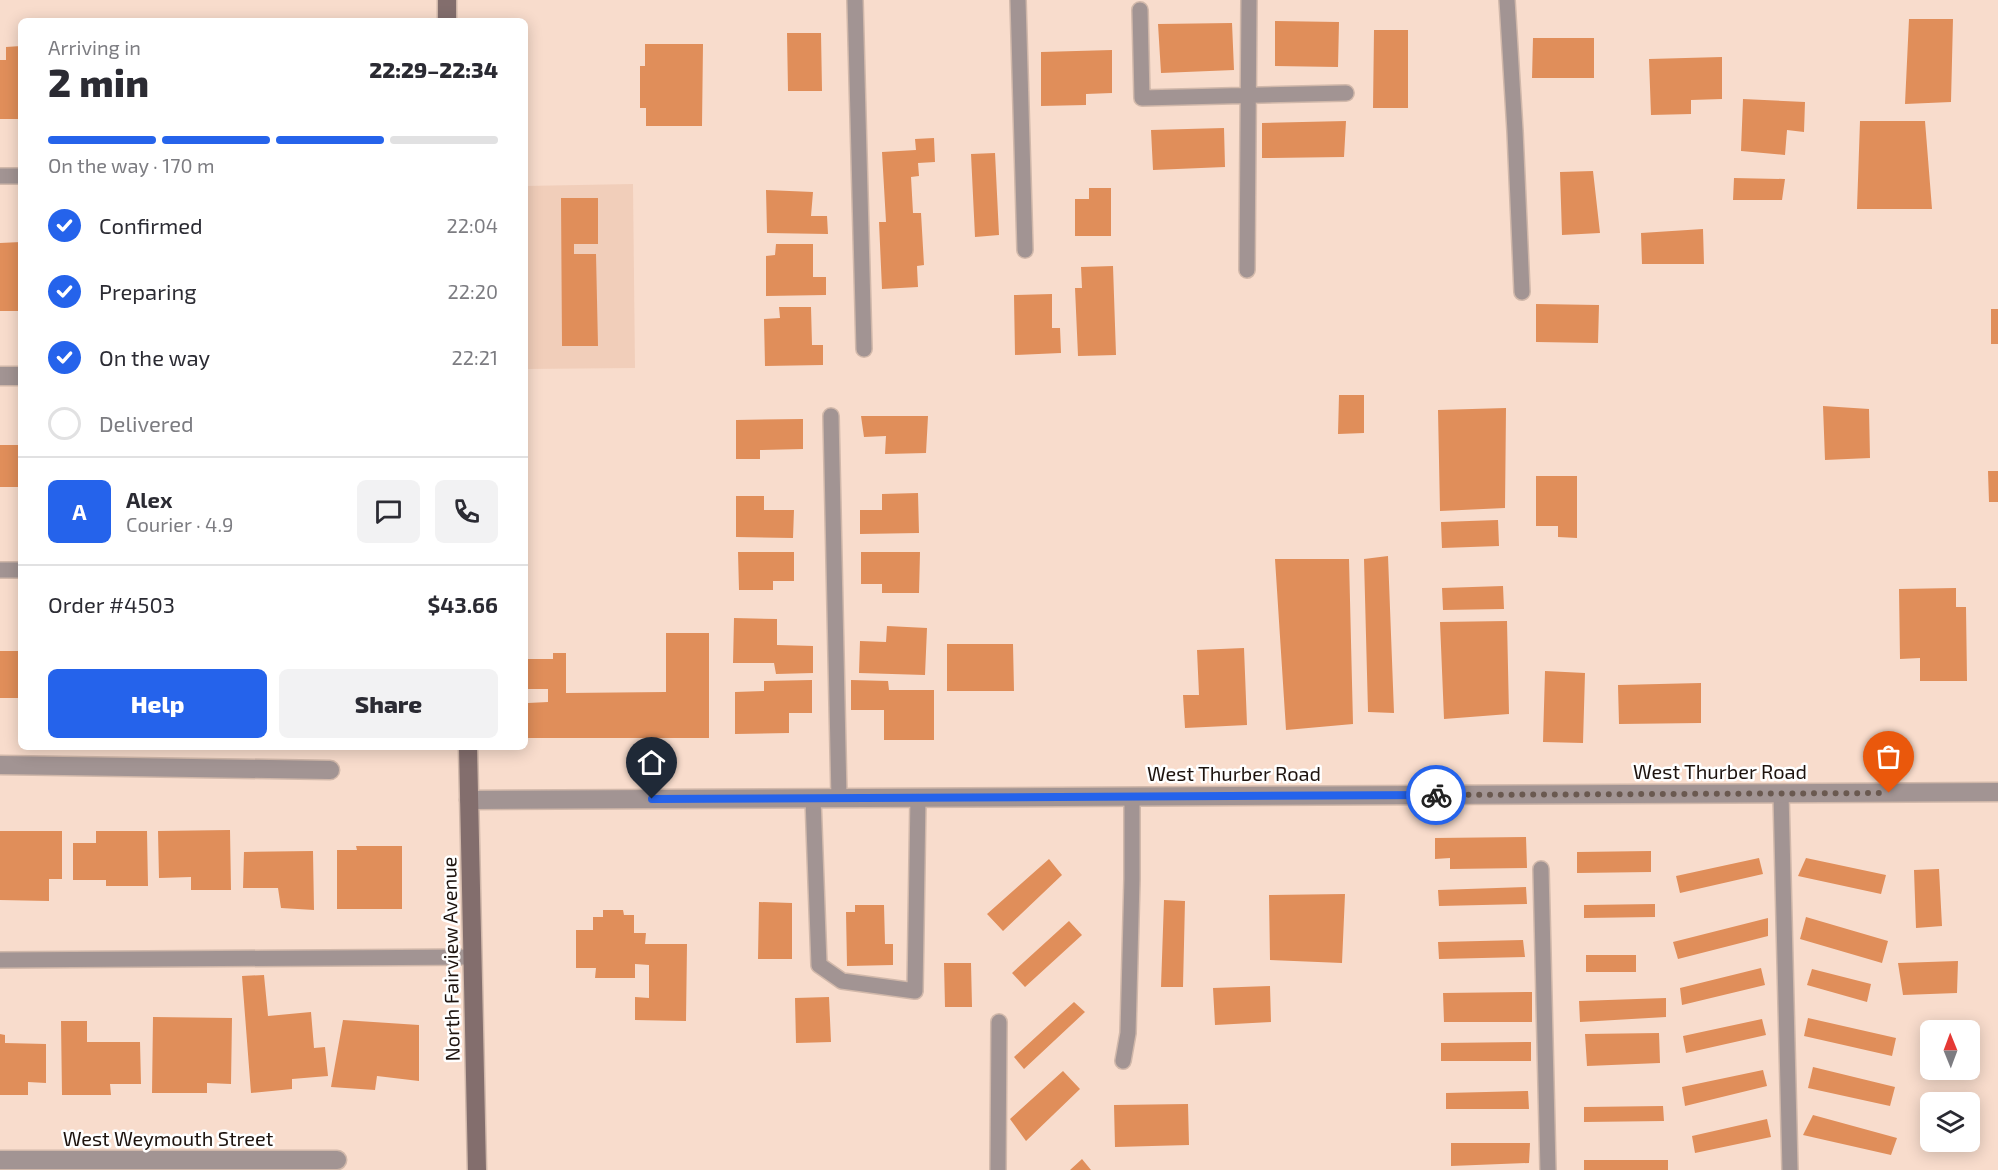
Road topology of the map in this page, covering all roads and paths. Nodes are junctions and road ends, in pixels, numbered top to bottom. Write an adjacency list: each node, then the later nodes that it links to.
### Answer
1 (447, 0): 7 (street)
2 (855, 0): 15 (lane)
3 (1018, 0): 12 (lane)
4 (1249, 0): 9 (lane)
5 (1507, 0): 14 (lane)
6 (1140, 10): 9 (lane)
7 (447, 18)
8 (1346, 93): 9 (lane)
9 (1248, 97): 13 (lane)
10 (0, 176): 11 (lane)
11 (18, 176)
12 (1025, 250)
13 (1247, 270)
14 (1522, 292)
15 (864, 349)
16 (0, 376): 17 (street)
17 (18, 376)
18 (831, 416): 28 (lane)
19 (0, 570): 20 (lane)
20 (18, 570)
21 (468, 750): 30 (street, North Fairview Avenue)
22 (0, 765): 23 (street)
23 (330, 770)
24 (1998, 792): 25 (street, West Thurber Road)
25 (1781, 793): 26 (street, West Thurber Road); 41 (lane)
26 (1132, 796): 29 (street, West Thurber Road); 35 (lane)
27 (813, 798): 28 (street, West Thurber Road); 29 (lane); 30 (street, West Thurber Road)
28 (839, 798): 29 (street, West Thurber Road)
29 (918, 798)
30 (469, 800): 32 (street, North Fairview Avenue)
31 (1541, 869): 40 (lane)
32 (472, 957): 33 (lane); 38 (street, North Fairview Avenue)
33 (0, 960)
34 (999, 1022): 39 (lane)
35 (1123, 1061)
36 (0, 1160): 37 (street, West Weymouth Street)
37 (337, 1160)
38 (477, 1170)
39 (998, 1170)
40 (1548, 1170)
41 (1790, 1170)

